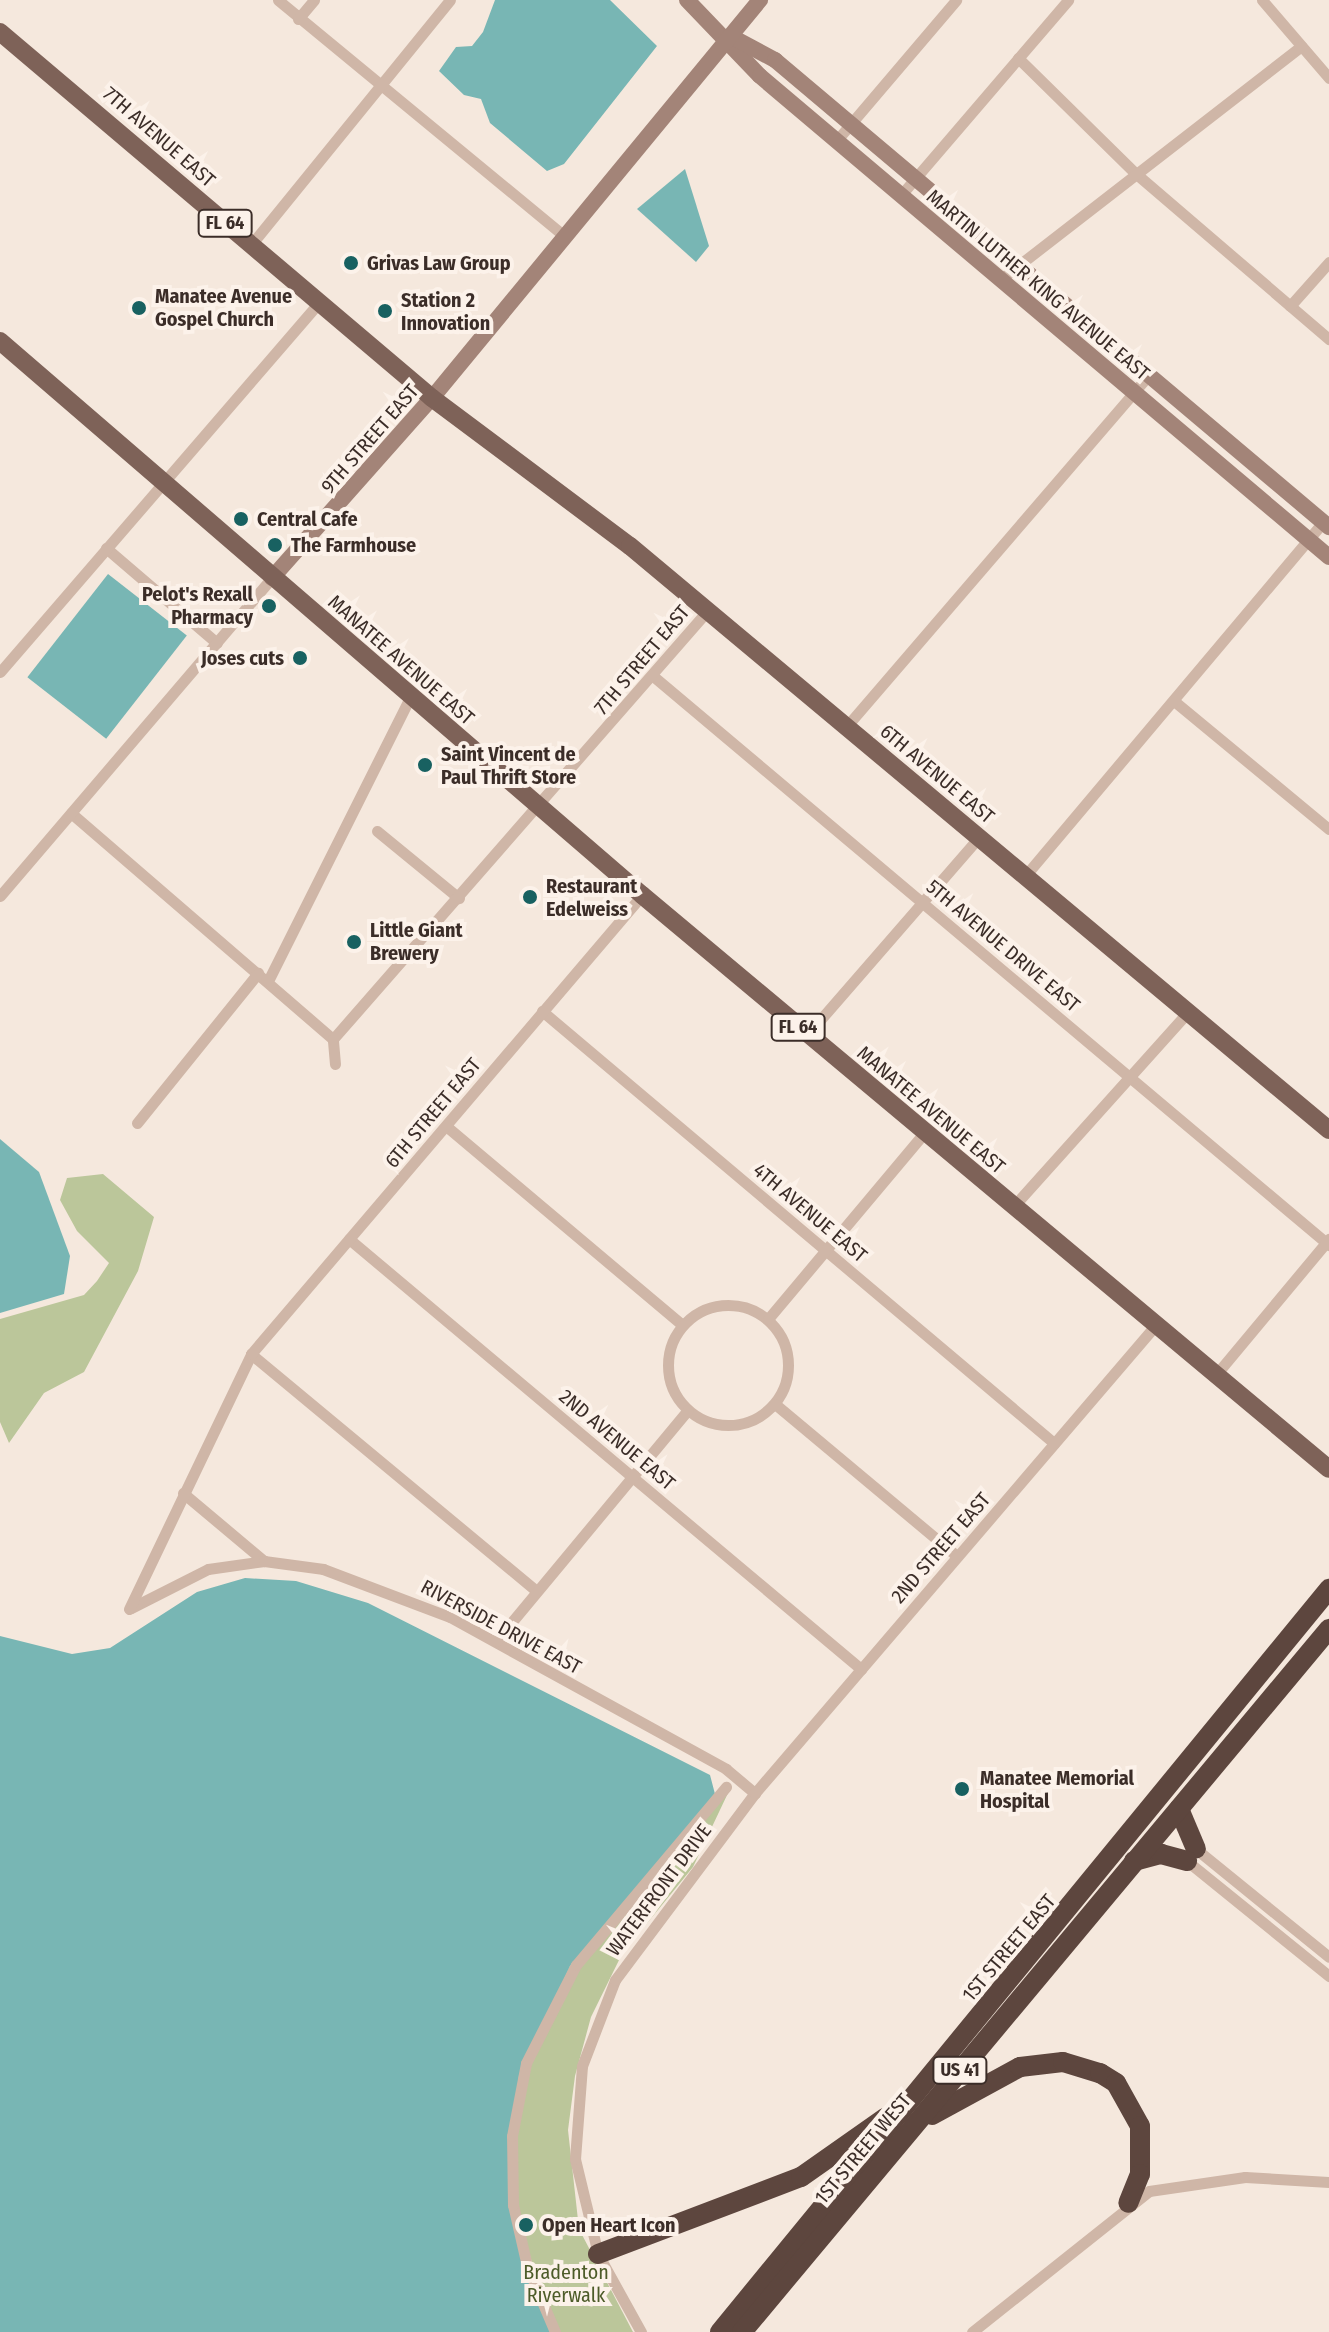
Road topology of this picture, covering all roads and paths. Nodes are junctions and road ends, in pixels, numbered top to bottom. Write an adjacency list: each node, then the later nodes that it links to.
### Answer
1 (278, 0): 9 (street)
2 (314, 0): 9 (street)
3 (450, 0): 15 (street)
4 (687, 0): 11 (street, MARTIN LUTHER KING AVENUE EAST)
5 (760, 0): 11 (street, 9TH STREET EAST)
6 (956, 0): 16 (street)
7 (1068, 0): 13 (street)
8 (1262, 0): 12 (street)
9 (298, 19): 15 (street)
10 (0, 30): 22 (main road, 7TH AVENUE EAST / FL 64)
11 (729, 36): 16 (street, MARTIN LUTHER KING AVENUE EAST); 17 (street, MARTIN LUTHER KING AVENUE EAST); 21 (street, 9TH STREET EAST)
12 (1301, 46): 14 (street); 18 (street)
13 (1018, 58): 18 (street); 19 (street)
14 (1329, 78)
15 (382, 84): 21 (street); 22 (street)
16 (851, 124): 17 (street); 19 (street, MARTIN LUTHER KING AVENUE EAST)
17 (837, 140): 20 (street, MARTIN LUTHER KING AVENUE EAST)
18 (1134, 172): 24 (street); 27 (street)
19 (916, 178): 20 (street); 24 (street, MARTIN LUTHER KING AVENUE EAST)
20 (901, 195): 25 (street, MARTIN LUTHER KING AVENUE EAST)
21 (563, 235): 32 (street, 9TH STREET EAST)
22 (250, 246): 26 (main road, 7TH AVENUE EAST / FL 64)
23 (1329, 262): 27 (street)
24 (1015, 263): 25 (street); 30 (street, MARTIN LUTHER KING AVENUE EAST)
25 (1001, 279): 31 (street, MARTIN LUTHER KING AVENUE EAST)
26 (318, 303): 32 (main road, 7TH AVENUE EAST / FL 64); 34 (street)
27 (1290, 306): 28 (street)
28 (1329, 339)
29 (0, 341): 34 (main road, MANATEE AVENUE EAST / FL 64)
30 (1149, 375): 31 (street); 35 (street, MARTIN LUTHER KING AVENUE EAST)
31 (1134, 392): 36 (street, MARTIN LUTHER KING AVENUE EAST); 46 (street)
32 (432, 398): 33 (main road, 7TH AVENUE EAST / FL 64); 39 (street, 9TH STREET EAST)
33 (513, 458): 40 (main road, 6TH AVENUE EAST / FL 64)
34 (163, 482): 37 (street); 39 (main road, MANATEE AVENUE EAST / FL 64)
35 (1326, 525): 36 (street)
36 (1308, 540): 38 (street, MARTIN LUTHER KING AVENUE EAST); 45 (street)
37 (106, 548): 41 (street); 42 (street)
38 (1329, 557)
39 (272, 578): 41 (street, 9TH STREET EAST); 44 (main road, MANATEE AVENUE EAST / FL 64)
40 (708, 610): 43 (street, 7TH STREET EAST); 46 (main road, 6TH AVENUE EAST / FL 64)
41 (217, 643): 48 (street, 9TH STREET EAST)
42 (0, 672)
43 (653, 676): 47 (street, 7TH STREET EAST); 56 (street, 5TH AVENUE DRIVE EAST)
44 (410, 697): 47 (main road, MANATEE AVENUE EAST / FL 64); 57 (street)
45 (1174, 701): 49 (street); 52 (street)
46 (846, 727): 51 (main road, 6TH AVENUE EAST / FL 64)
47 (538, 807): 53 (main road, MANATEE AVENUE EAST / FL 64); 55 (street, 7TH STREET EAST)
48 (71, 813): 54 (street, 9TH STREET EAST); 57 (street)
49 (1329, 829)
50 (377, 831): 55 (street)
51 (979, 837): 52 (main road, 6TH AVENUE EAST / FL 64); 56 (street)
52 (1025, 876): 59 (main road, 6TH AVENUE EAST / FL 64)
53 (642, 895): 58 (street, 6TH STREET EAST); 60 (main road, MANATEE AVENUE EAST / FL 64)
54 (0, 896)
55 (459, 898): 61 (street, 7TH STREET EAST)
56 (923, 902): 60 (street); 63 (street, 5TH AVENUE DRIVE EAST)
57 (263, 977): 61 (street); 64 (street)
58 (542, 1011): 65 (street, 6TH STREET EAST); 71 (street, 4TH AVENUE EAST)
59 (1188, 1012): 63 (street); 66 (main road, 6TH AVENUE EAST / FL 64)
60 (807, 1035): 67 (main road, MANATEE AVENUE EAST / FL 64)
61 (333, 1039): 62 (street)
62 (335, 1064)
63 (1130, 1077): 68 (street); 70 (street, 5TH AVENUE DRIVE EAST)
64 (137, 1123)
65 (446, 1126): 69 (street, 6TH STREET EAST); 73 (street)
66 (1329, 1130)
67 (924, 1133): 68 (main road, MANATEE AVENUE EAST / FL 64); 71 (street)
68 (1012, 1208): 74 (main road, MANATEE AVENUE EAST / FL 64)
69 (349, 1239): 75 (street, 6TH STREET EAST); 81 (street, 2ND AVENUE EAST)
70 (1328, 1242): 76 (street)
71 (826, 1250): 72 (street); 79 (street, 4TH AVENUE EAST)
72 (768, 1319): 73 (street); 77 (street)
73 (682, 1325): 78 (street)
74 (1154, 1327): 76 (main road, MANATEE AVENUE EAST / FL 64); 79 (street, 2ND STREET EAST)
75 (251, 1354): 82 (street, 6TH STREET EAST); 86 (street)
76 (1214, 1377): 80 (main road, MANATEE AVENUE EAST / FL 64)
77 (775, 1404): 78 (street); 83 (street)
78 (688, 1410): 81 (street)
79 (1054, 1443): 83 (street, 2ND STREET EAST)
80 (1329, 1469)
81 (633, 1477): 86 (street); 89 (street, 2ND AVENUE EAST)
82 (183, 1493): 84 (street, RIVERSIDE DRIVE EAST); 84 (street, 6TH STREET EAST)
83 (957, 1556): 89 (street, 2ND STREET EAST)
84 (264, 1561): 88 (street, RIVERSIDE DRIVE EAST)
85 (1329, 1589): 97 (highway, 1ST STREET EAST / US 41)
86 (536, 1591): 88 (street)
87 (1329, 1629): 92 (highway, 1ST STREET WEST / US 41)
88 (496, 1641): 91 (street, RIVERSIDE DRIVE EAST)
89 (861, 1669): 91 (street, 2ND STREET EAST)
90 (726, 1787): 102 (street)
91 (755, 1793): 101 (street, WATERFRONT DRIVE)
92 (1179, 1809): 93 (highway); 94 (highway, 1ST STREET WEST / US 41)
93 (1191, 1855): 94 (highway); 95 (street); 96 (street)
94 (1134, 1861): 98 (highway, 1ST STREET WEST / US 41)
95 (1329, 1957)
96 (1329, 1976)
97 (936, 2073): 101 (highway); 104 (highway, 1ST STREET EAST / US 41)
98 (912, 2128): 100 (highway); 105 (highway, 1ST STREET WEST / US 41)
99 (1329, 2182): 100 (street)
100 (1128, 2203): 106 (street)
101 (598, 2254): 103 (street, WATERFRONT DRIVE)
102 (555, 2332)
103 (641, 2332)
104 (720, 2332)
105 (742, 2332)
106 (972, 2332)

